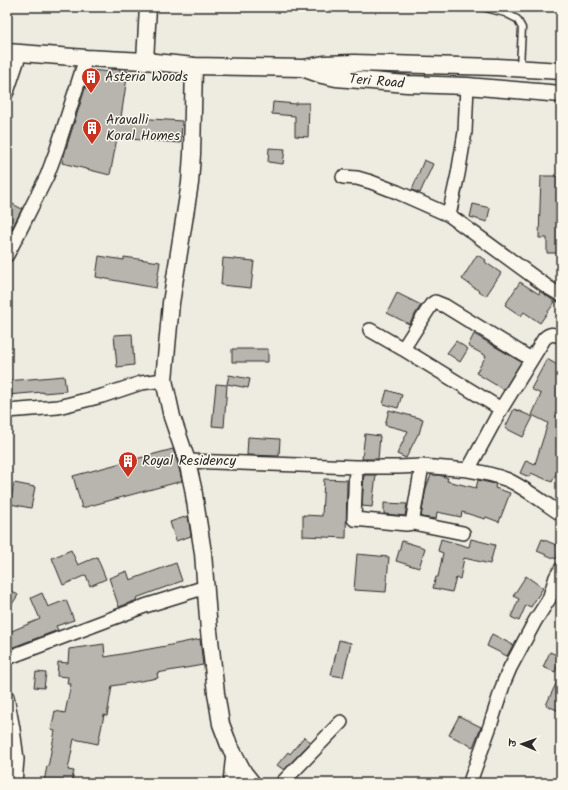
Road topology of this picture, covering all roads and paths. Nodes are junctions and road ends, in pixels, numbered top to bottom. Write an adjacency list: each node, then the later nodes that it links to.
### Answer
1 (148, 7): 5 (street)
2 (482, 7): 8 (lane)
3 (14, 52): 4 (street, Teri Road); 11 (street)
4 (86, 58): 5 (street, Teri Road); 15 (street)
5 (145, 61): 6 (street, Teri Road)
6 (194, 66): 7 (street, Teri Road); 21 (street)
7 (302, 68): 8 (street); 10 (street, Teri Road)
8 (520, 68): 9 (street)
9 (561, 71)
10 (467, 86): 12 (street, Teri Road); 14 (street)
11 (7, 92)
12 (561, 94)
13 (343, 177): 14 (street)
14 (449, 215): 16 (street)
15 (7, 255)
16 (561, 295)
17 (370, 330): 19 (street)
18 (561, 336): 20 (street)
19 (403, 350): 20 (street); 22 (street)
20 (531, 359): 22 (street)
21 (164, 380): 23 (street); 24 (street)
22 (501, 409): 27 (street)
23 (7, 411)
24 (187, 461): 26 (street); 32 (street)
25 (422, 466): 26 (street); 27 (street); 29 (street)
26 (356, 467): 30 (street)
27 (468, 470): 28 (street)
28 (561, 514)
29 (413, 518)
30 (463, 533)
31 (561, 569): 38 (street)
32 (206, 587): 33 (street); 37 (street)
33 (7, 658)
34 (7, 697): 36 (street)
35 (341, 722): 42 (street)
36 (10, 726): 39 (street)
37 (233, 753): 40 (street); 41 (street)
38 (471, 779)
39 (15, 783)
40 (230, 783)
41 (252, 783)
42 (282, 783)

